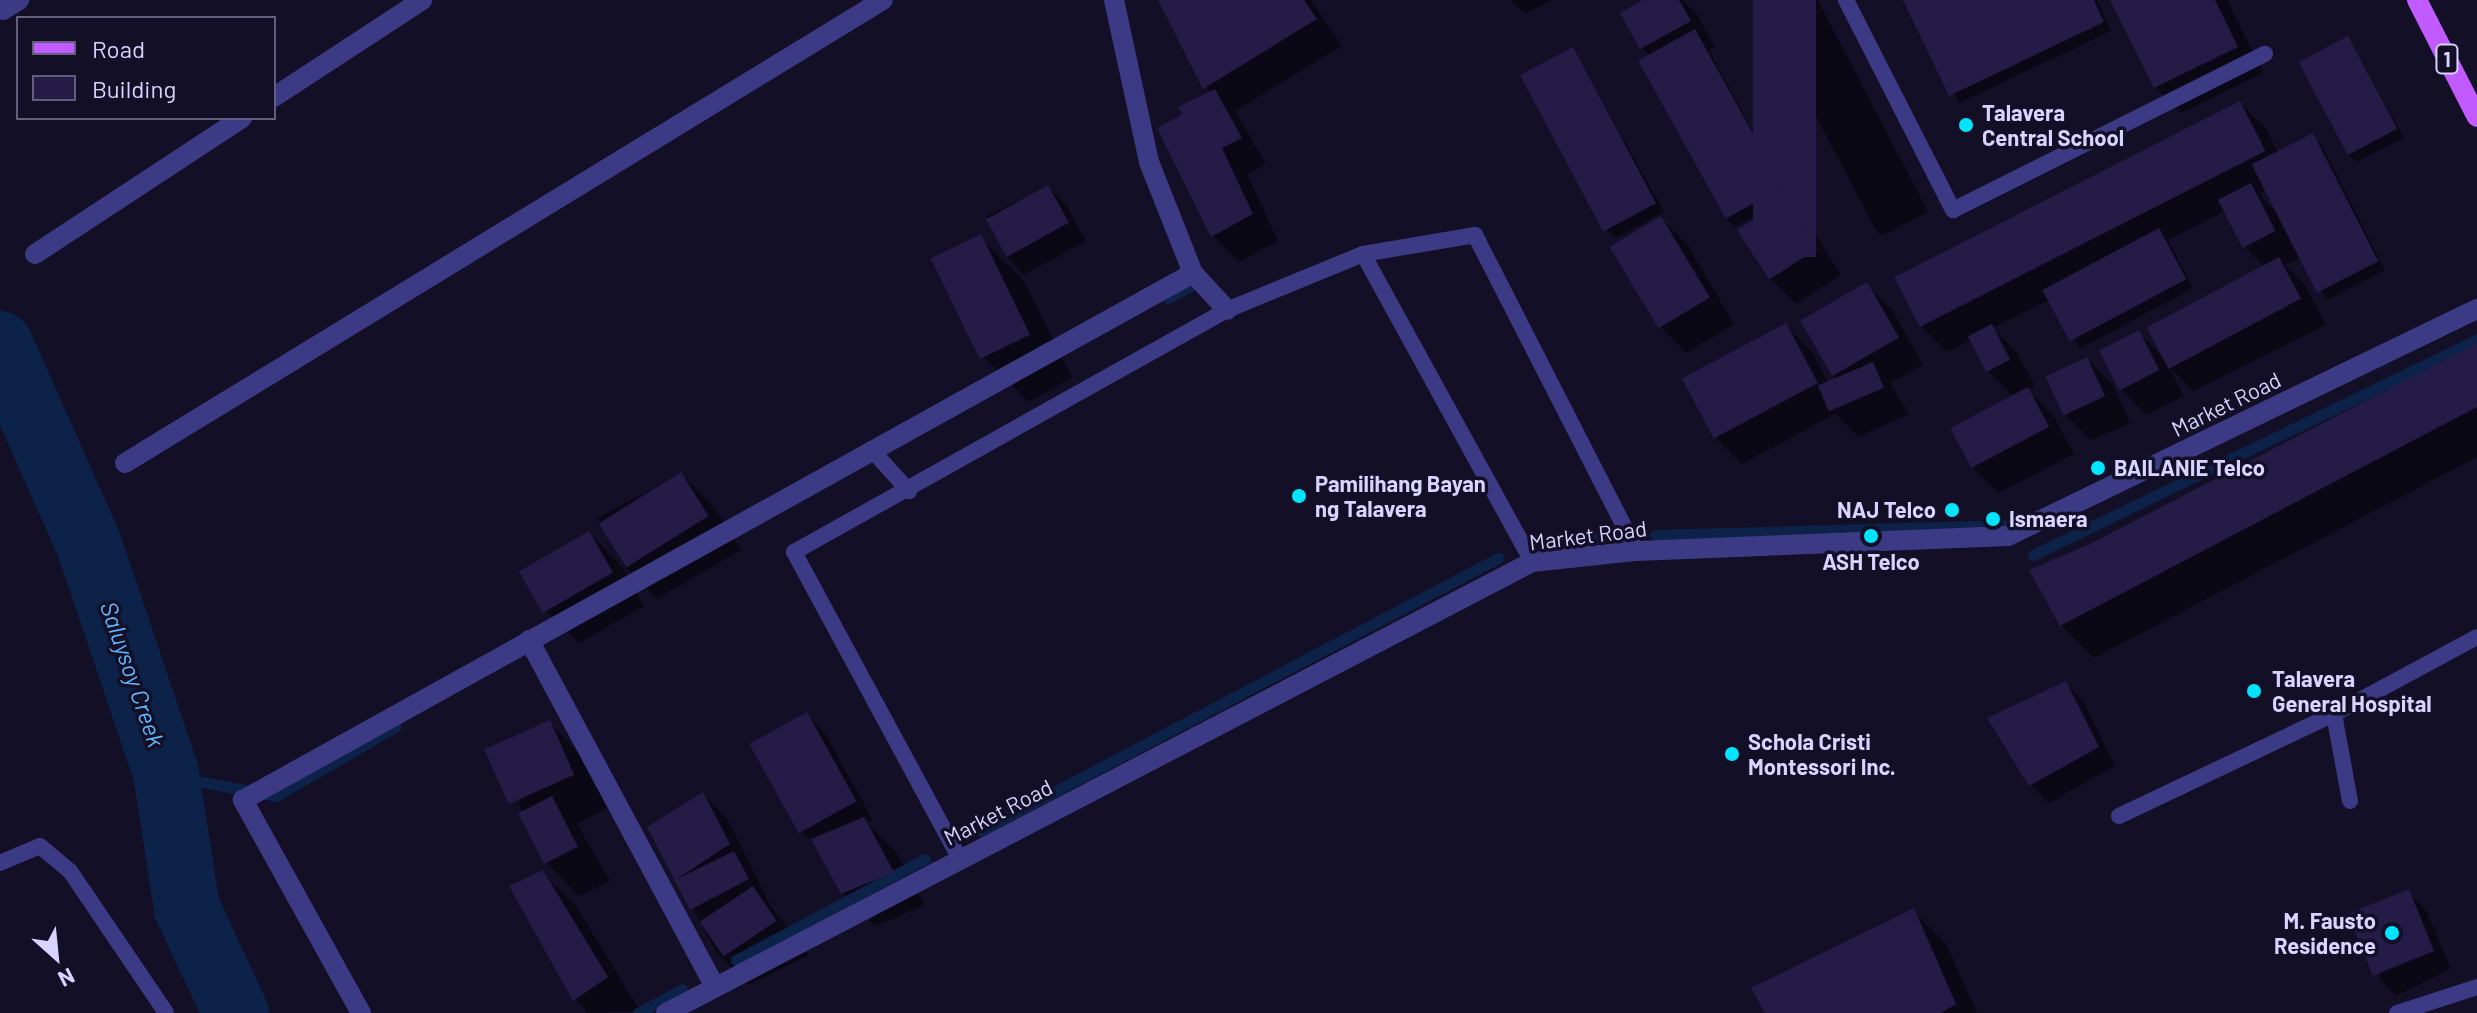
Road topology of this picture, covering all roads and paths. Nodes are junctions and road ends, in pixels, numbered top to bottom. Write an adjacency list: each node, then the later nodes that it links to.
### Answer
1 (422, 0): 7 (street)
2 (883, 0): 16 (street)
3 (1114, 0): 12 (street)
4 (1846, 0): 6 (lane)
5 (2417, 0): 8 (main road, 1)
6 (2265, 54)
7 (276, 96)
8 (2477, 117)
9 (239, 120): 10 (street)
10 (35, 254)
11 (1363, 254): 14 (lane); 18 (lane); 19 (lane)
12 (1193, 273): 14 (street); 15 (street)
13 (2477, 309): 18 (street, Market Road)
14 (1227, 310): 17 (lane)
15 (871, 449): 17 (lane); 21 (street)
16 (125, 463)
17 (909, 491): 25 (lane)
18 (1637, 551): 19 (street, Market Road)
19 (1532, 562): 25 (street, Market Road)
20 (2477, 637): 22 (lane)
21 (529, 640): 27 (street); 30 (street)
22 (2334, 714): 23 (lane); 24 (lane)
23 (2350, 801)
24 (2119, 816)
25 (960, 859): 27 (street, Market Road)
26 (0, 863): 29 (lane)
27 (715, 987): 31 (street, Market Road)
28 (2477, 987): 32 (lane)
29 (166, 1013)
30 (361, 1013)
31 (666, 1013)
32 (2397, 1013)

